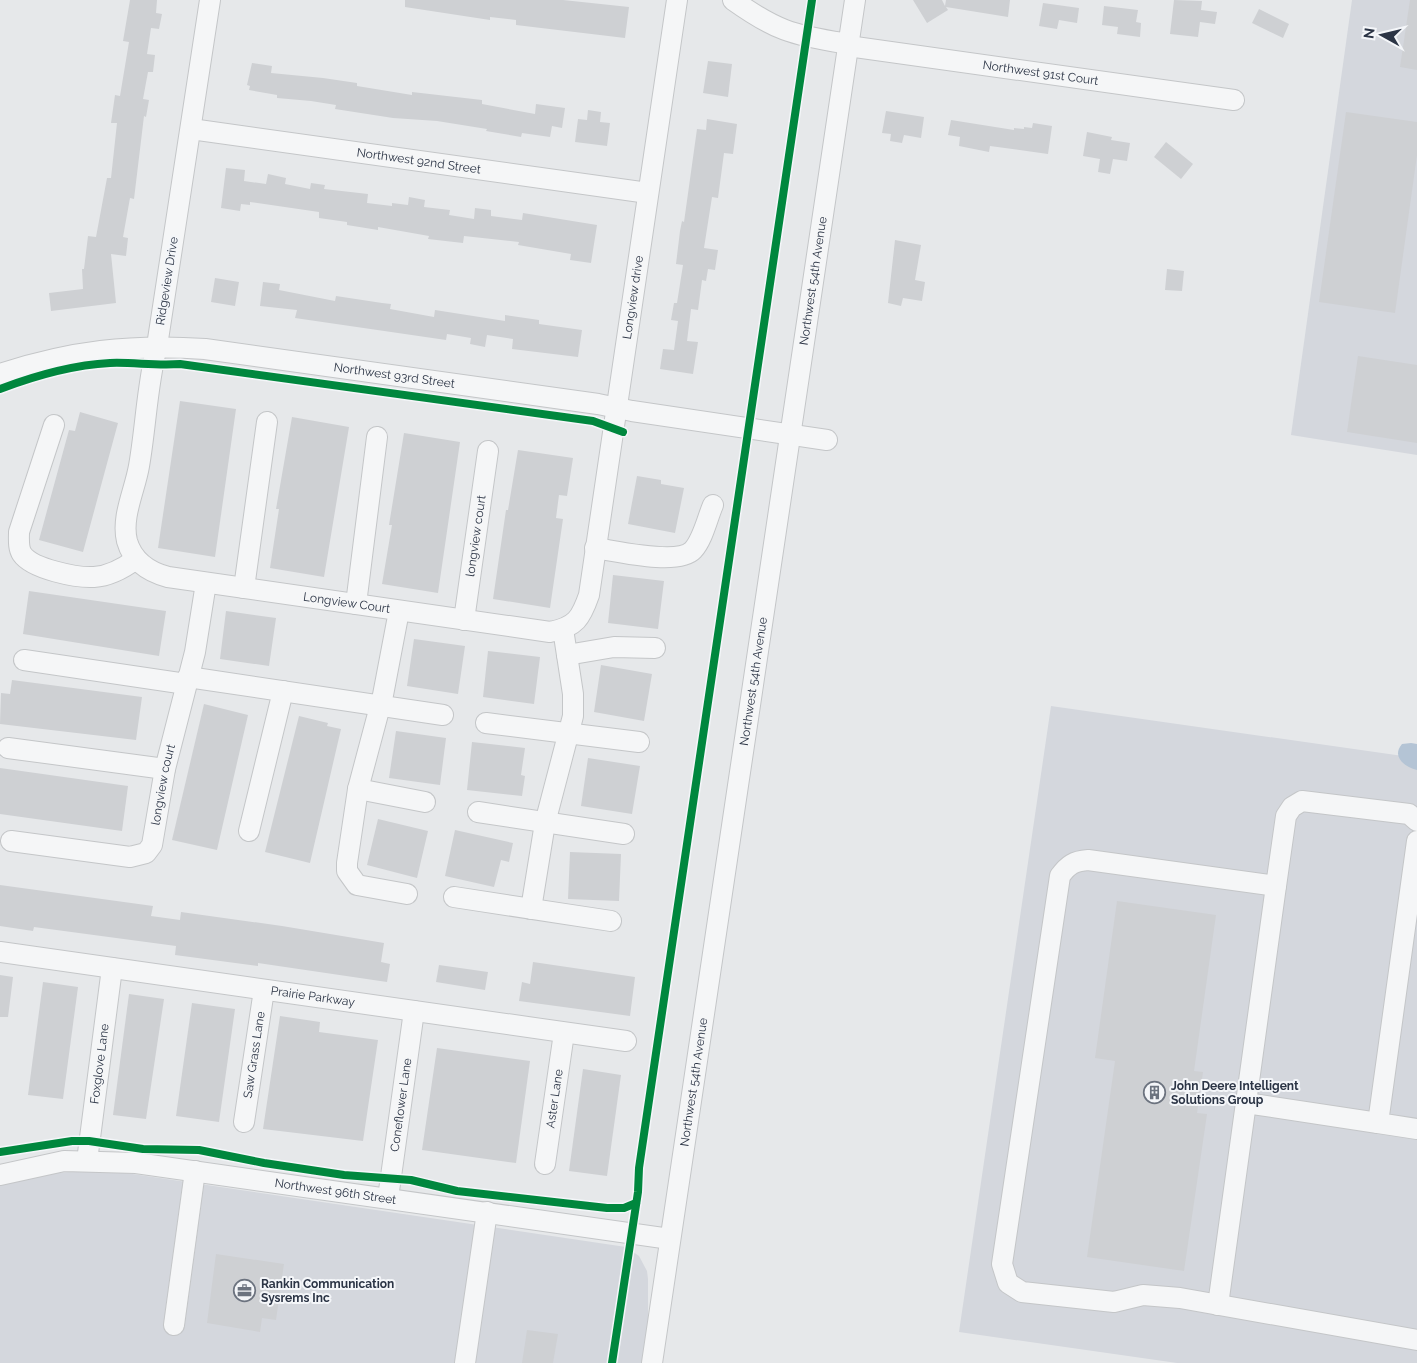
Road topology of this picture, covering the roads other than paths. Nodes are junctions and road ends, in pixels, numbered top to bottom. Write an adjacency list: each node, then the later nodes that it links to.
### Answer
1 (210, 0): 7 (street, Ridgeview Drive)
2 (677, 0): 8 (street, Longview drive)
3 (733, 0): 5 (street, Northwest 91st Court)
4 (855, 0): 5 (street, Northwest 54th Avenue)
5 (848, 46): 6 (street, Northwest 91st Court); 14 (street, Northwest 54th Avenue)
6 (1234, 100)
7 (191, 129): 8 (street, Northwest 92nd Street); 9 (street, Ridgeview Drive)
8 (648, 193): 11 (street, Longview drive)
9 (157, 346): 10 (street, Northwest 93rd Street); 11 (street, Northwest 93rd Street); 20 (street, Ridgeview Drive)
10 (0, 374)
11 (616, 407): 14 (street, Northwest 93rd Street); 19 (street, Longview drive)
12 (267, 422): 22 (street)
13 (54, 425): 20 (street)
14 (789, 434): 16 (street, Northwest 93rd Street); 69 (street, Northwest 54th Avenue)
15 (377, 437): 23 (street, longview court)
16 (827, 440)
17 (488, 451): 25 (street, longview court)
18 (713, 504): 19 (street)
19 (595, 548): 26 (street, Longview drive)
20 (136, 559): 21 (street, Longview Court)
21 (206, 583): 22 (street, Longview Court); 30 (street, longview court)
22 (244, 588): 23 (street, Longview Court)
23 (356, 604): 24 (street, Longview Court)
24 (399, 611): 25 (street, Longview Court); 32 (street, longview court)
25 (464, 620): 26 (street, Longview Court)
26 (563, 629): 28 (street)
27 (655, 648): 28 (street)
28 (567, 655): 35 (street)
29 (24, 660): 30 (street)
30 (187, 681): 31 (street); 38 (street, longview court)
31 (283, 691): 32 (street); 44 (street)
32 (380, 705): 33 (street); 39 (street, longview court)
33 (443, 715)
34 (486, 723): 35 (street)
35 (569, 732): 36 (street); 43 (street)
36 (639, 742)
37 (8, 748): 38 (street)
38 (165, 768): 46 (street, longview court)
39 (358, 790): 40 (street); 49 (street, longview court)
40 (425, 802)
41 (478, 812): 43 (street)
42 (1417, 821): 48 (street)
43 (545, 823): 45 (street); 51 (street)
44 (249, 830)
45 (624, 834)
46 (11, 841)
47 (1417, 841): 61 (street)
48 (1276, 886): 59 (street); 70 (street)
49 (407, 894)
50 (454, 897): 51 (street)
51 (531, 909): 52 (street)
52 (611, 921)
53 (0, 952): 54 (street, Prairie Parkway)
54 (112, 968): 55 (street, Prairie Parkway); 63 (street, Foxglove Lane)
55 (264, 990): 56 (street, Prairie Parkway); 60 (street, Saw Grass Lane)
56 (414, 1011): 57 (street, Prairie Parkway); 67 (street, Coneflower Lane)
57 (564, 1032): 58 (street, Prairie Parkway); 64 (street, Aster Lane)
58 (626, 1042)
59 (1246, 1103): 61 (street); 70 (street)
60 (244, 1122)
61 (1378, 1123): 62 (street)
62 (1417, 1128)
63 (87, 1161): 65 (street, Northwest 96th Street); 66 (street, Northwest 96th Street)
64 (545, 1164)
65 (195, 1171): 67 (street, Northwest 96th Street); 71 (street)
66 (0, 1175)
67 (388, 1198): 68 (street, Northwest 96th Street)
68 (487, 1212): 69 (street, Northwest 96th Street); 73 (street)
69 (670, 1239): 74 (street, Northwest 54th Avenue)
70 (1218, 1305): 72 (street)
71 (174, 1325)
72 (1417, 1340)
73 (464, 1363)
74 (652, 1363)

